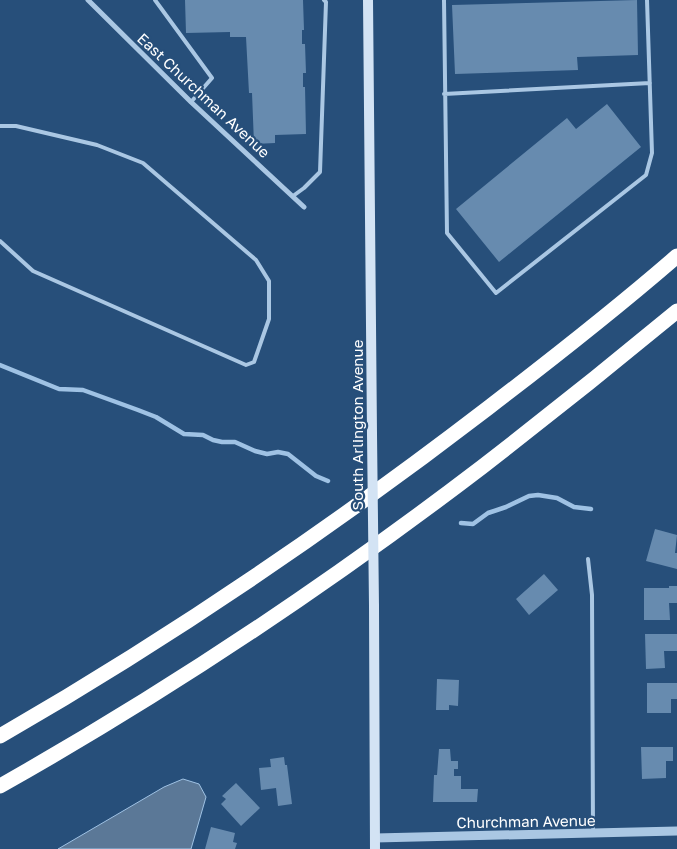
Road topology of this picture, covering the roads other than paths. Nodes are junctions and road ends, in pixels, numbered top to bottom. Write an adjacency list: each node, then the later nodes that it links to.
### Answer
1 (88, 0): 9 (street, East Churchman Avenue)
2 (155, 0): 9 (lane)
3 (324, 0): 11 (lane)
4 (368, 0): 21 (main road, South Arlington Avenue, bridge)
5 (444, 0): 8 (lane)
6 (647, 0): 7 (lane)
7 (650, 83): 8 (lane); 8 (lane)
8 (444, 94)
9 (190, 102): 11 (street, East Churchman Avenue)
10 (0, 126): 13 (lane)
11 (293, 196): 12 (street, East Churchman Avenue)
12 (304, 207)
13 (0, 241)
14 (677, 256): 17 (highway)
15 (677, 311): 18 (highway)
16 (588, 559): 20 (lane)
17 (0, 736)
18 (0, 786)
19 (677, 831): 20 (street, Churchman Avenue)
20 (593, 833): 21 (street, Churchman Avenue)
21 (375, 844)

